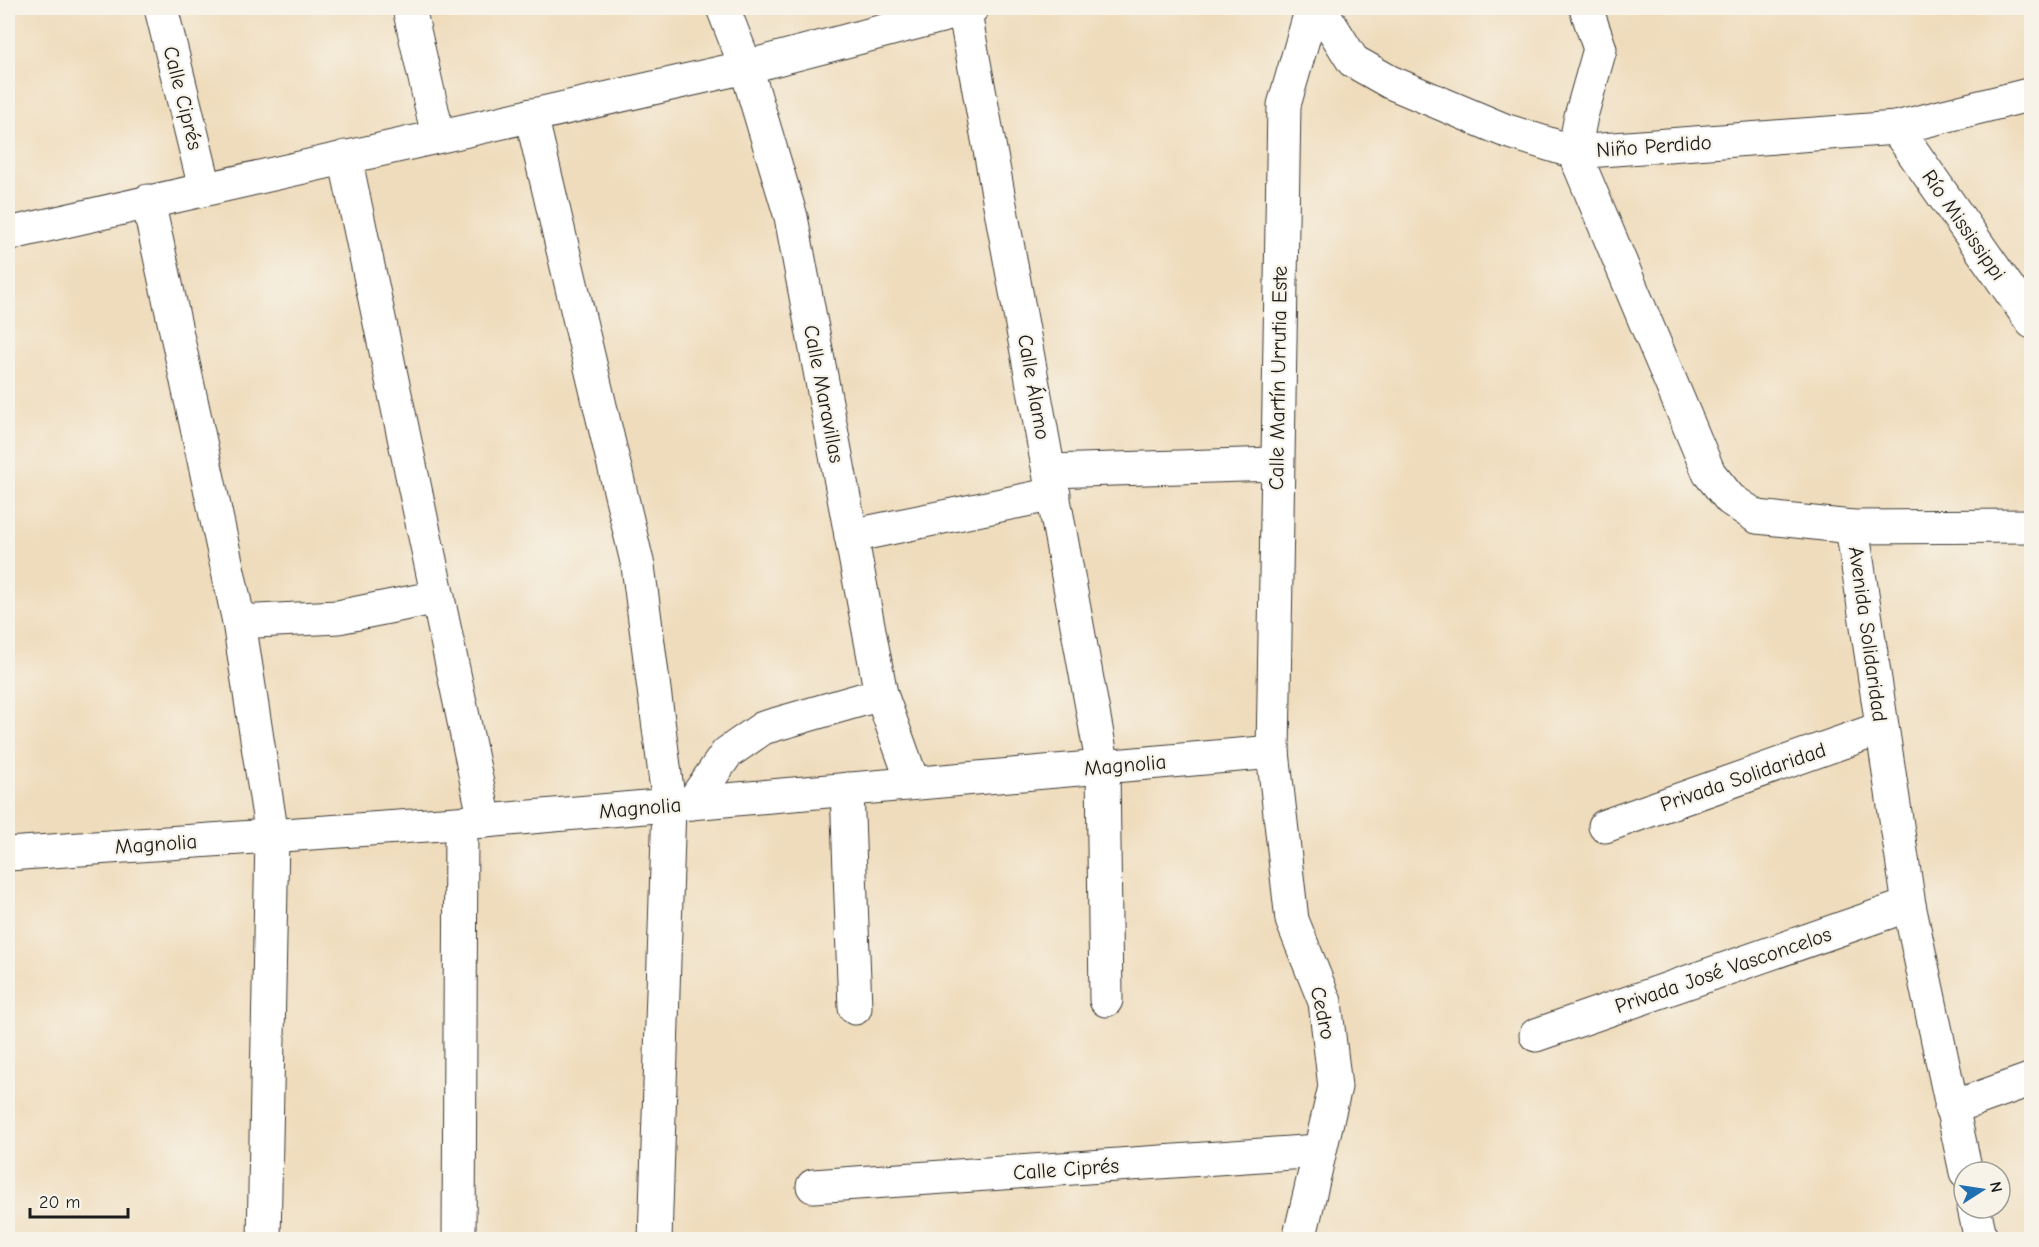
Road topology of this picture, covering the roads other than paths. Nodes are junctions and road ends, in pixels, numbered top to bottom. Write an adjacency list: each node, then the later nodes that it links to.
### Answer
1 (161, 8): 17 (street, Calle Ciprés)
2 (409, 8): 14 (street)
3 (723, 8): 10 (street, Calle Maravillas)
4 (967, 8): 10 (street); 22 (street, Calle Álamo)
5 (1312, 8): 21 (street, Calle Martín Urrutia Este)
6 (1320, 8): 15 (street, Niño Perdido)
7 (1586, 8): 9 (street)
8 (1611, 8): 9 (street)
9 (1600, 49): 15 (street)
10 (746, 67): 12 (street); 25 (street, Calle Maravillas)
11 (2031, 94): 13 (street, Niño Perdido)
12 (531, 115): 14 (street); 34 (street)
13 (1896, 129): 15 (street, Niño Perdido); 20 (street, Río Mississippi)
14 (438, 136): 16 (street)
15 (1574, 152): 24 (street, Avenida Solidaridad)
16 (345, 157): 17 (street); 26 (street)
17 (205, 188): 18 (street)
18 (148, 201): 19 (street); 27 (street)
19 (8, 234)
20 (2031, 321)
21 (1276, 464): 22 (street); 30 (street, Calle Martín Urrutia Este)
22 (1051, 483): 25 (street); 31 (street, Calle Álamo)
23 (2031, 526): 24 (street)
24 (1852, 527): 29 (street, Avenida Solidaridad)
25 (851, 536): 28 (street, Calle Maravillas)
26 (438, 597): 27 (street); 35 (street)
27 (239, 622): 37 (street)
28 (881, 694): 32 (street, Calle Maravillas); 34 (street)
29 (1882, 728): 36 (street, Privada Solidaridad); 39 (street, Avenida Solidaridad)
30 (1273, 752): 31 (street, Magnolia); 45 (street, Cedro)
31 (1103, 767): 32 (street, Magnolia); 40 (street, Calle Álamo)
32 (914, 783): 33 (street, Magnolia)
33 (847, 789): 34 (street, Magnolia); 41 (street)
34 (680, 804): 35 (street, Magnolia); 51 (street)
35 (473, 822): 37 (street, Magnolia); 50 (street)
36 (1605, 826)
37 (272, 836): 38 (street, Magnolia); 49 (street)
38 (8, 854)
39 (1909, 905): 42 (street, Privada José Vasconcelos); 44 (street, Avenida Solidaridad)
40 (1106, 1000)
41 (855, 1008)
42 (1536, 1035)
43 (2031, 1079): 44 (street)
44 (1951, 1108): 46 (street, Avenida Solidaridad)
45 (1319, 1151): 47 (street, Calle Ciprés); 52 (street, Cedro)
46 (1963, 1160)
47 (813, 1186)
48 (1977, 1220): 53 (street)
49 (264, 1239)
50 (459, 1239)
51 (655, 1239)
52 (1299, 1239)
53 (1981, 1239)

